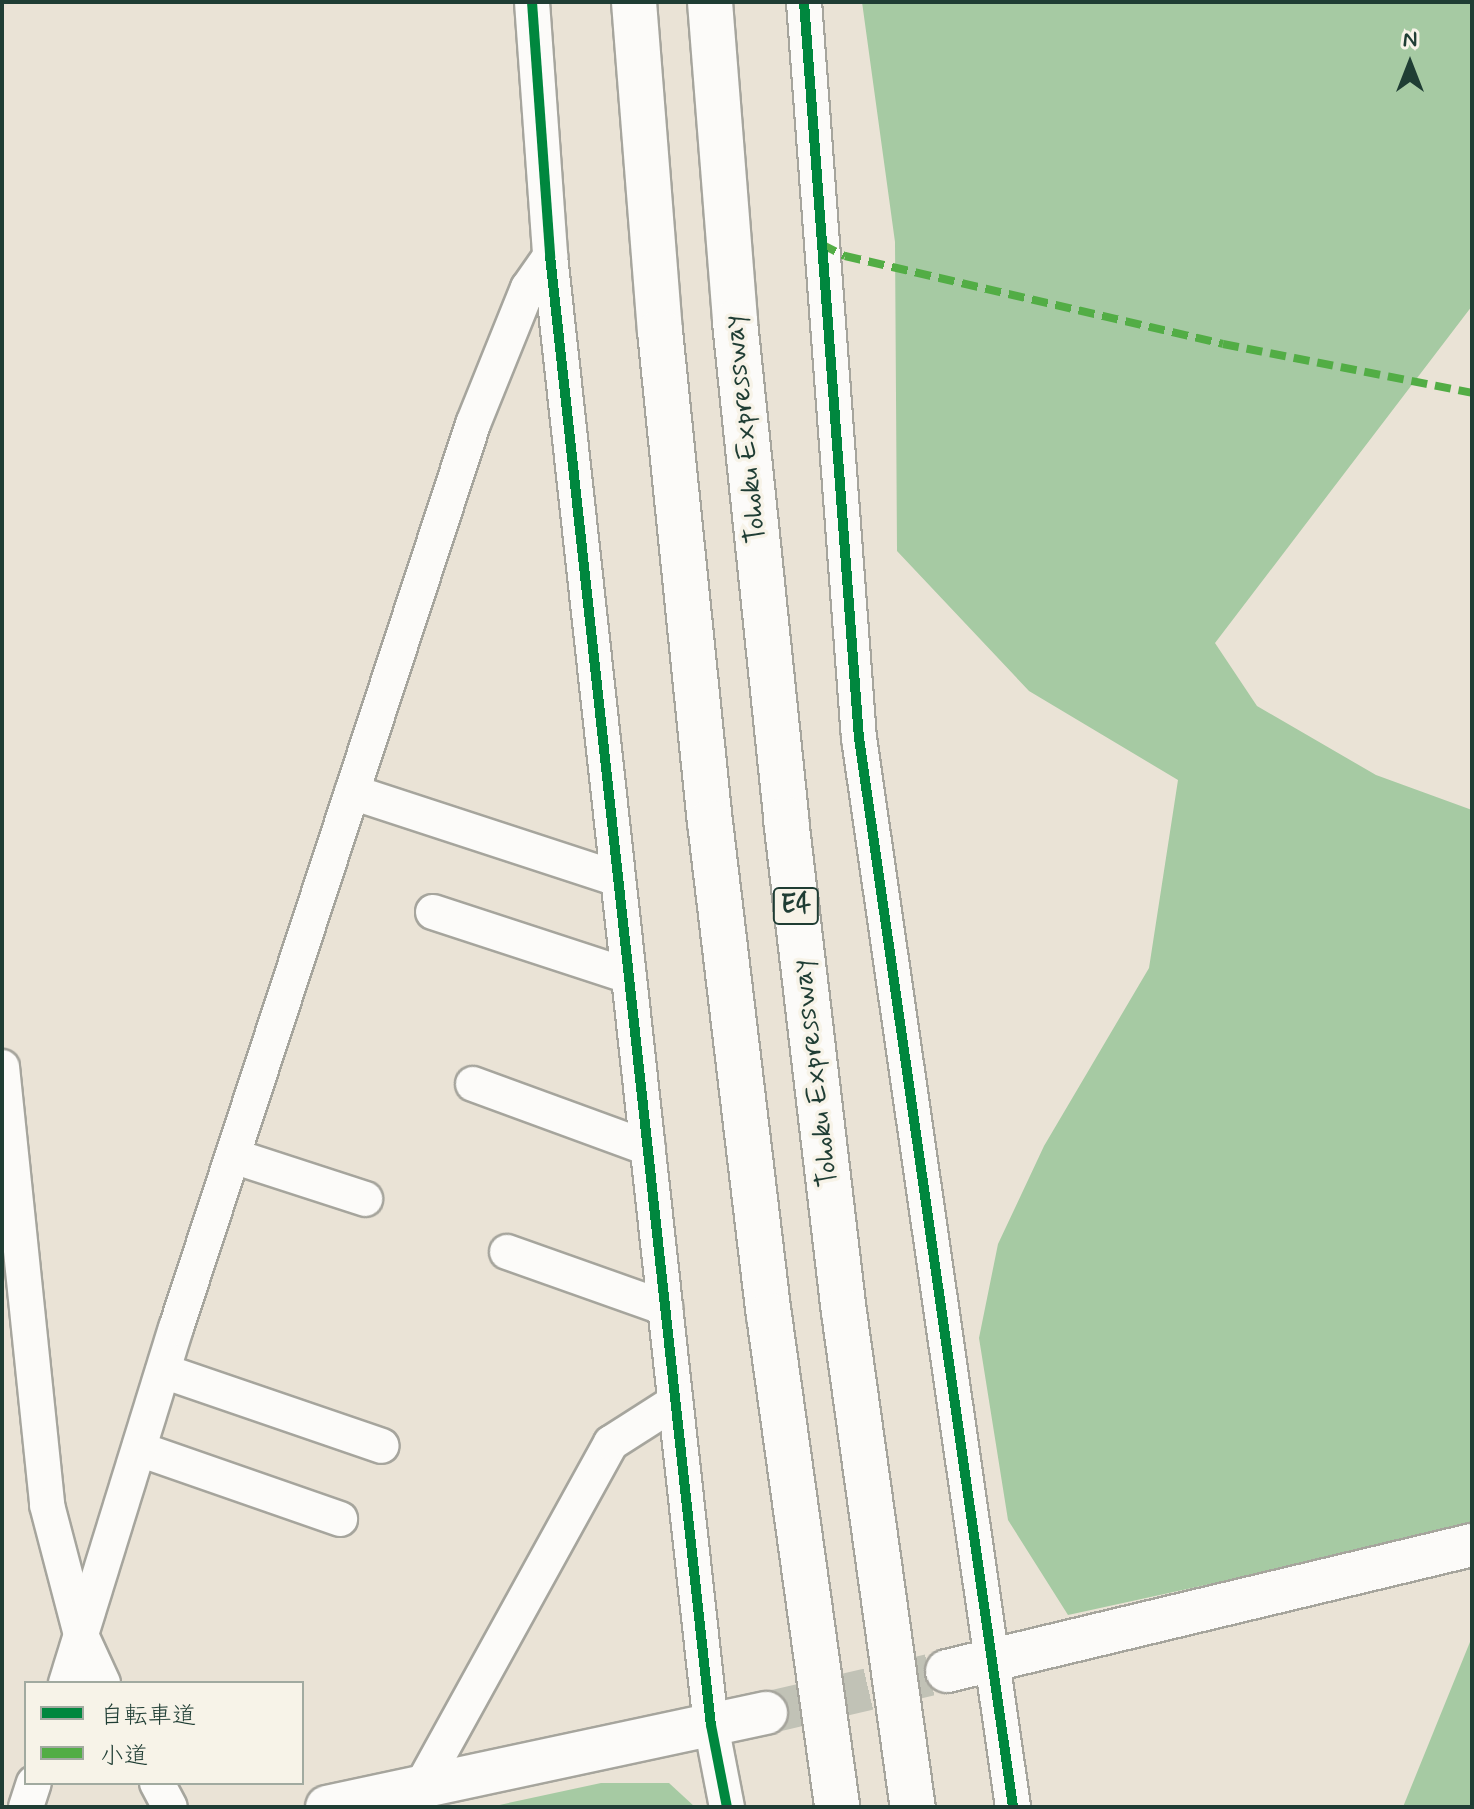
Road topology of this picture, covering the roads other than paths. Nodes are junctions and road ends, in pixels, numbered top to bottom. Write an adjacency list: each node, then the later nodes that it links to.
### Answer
1 (532, 2): 5 (street)
2 (634, 2): 37 (highway)
3 (710, 2): 38 (highway, Tohoku Expressway / E4)
4 (804, 2): 24 (street)
5 (550, 256): 6 (street); 7 (street)
6 (352, 792): 7 (street); 13 (street)
7 (618, 879): 9 (street)
8 (433, 912): 9 (street)
9 (629, 976): 12 (street)
10 (2, 1067): 23 (street)
11 (473, 1084): 12 (street)
12 (648, 1148): 16 (street)
13 (233, 1156): 14 (street); 17 (street)
14 (365, 1199)
15 (507, 1252): 16 (street)
16 (665, 1308): 18 (street)
17 (163, 1371): 19 (street); 20 (street)
18 (675, 1402): 29 (street); 32 (street)
19 (382, 1446)
20 (139, 1449): 21 (street); 23 (street)
21 (340, 1519)
22 (1472, 1545): 24 (street)
23 (81, 1635): 26 (street); 27 (street)
24 (992, 1660): 25 (street); 39 (street)
25 (947, 1671)
26 (67, 1681)
27 (102, 1681)
28 (766, 1713): 29 (street)
29 (711, 1725): 32 (street); 36 (street)
30 (33, 1785): 33 (street)
31 (158, 1785): 34 (street)
32 (420, 1797): 35 (street)
33 (26, 1807)
34 (170, 1807)
35 (327, 1807)
36 (727, 1807)
37 (837, 1807)
38 (913, 1807)
39 (1013, 1807)

